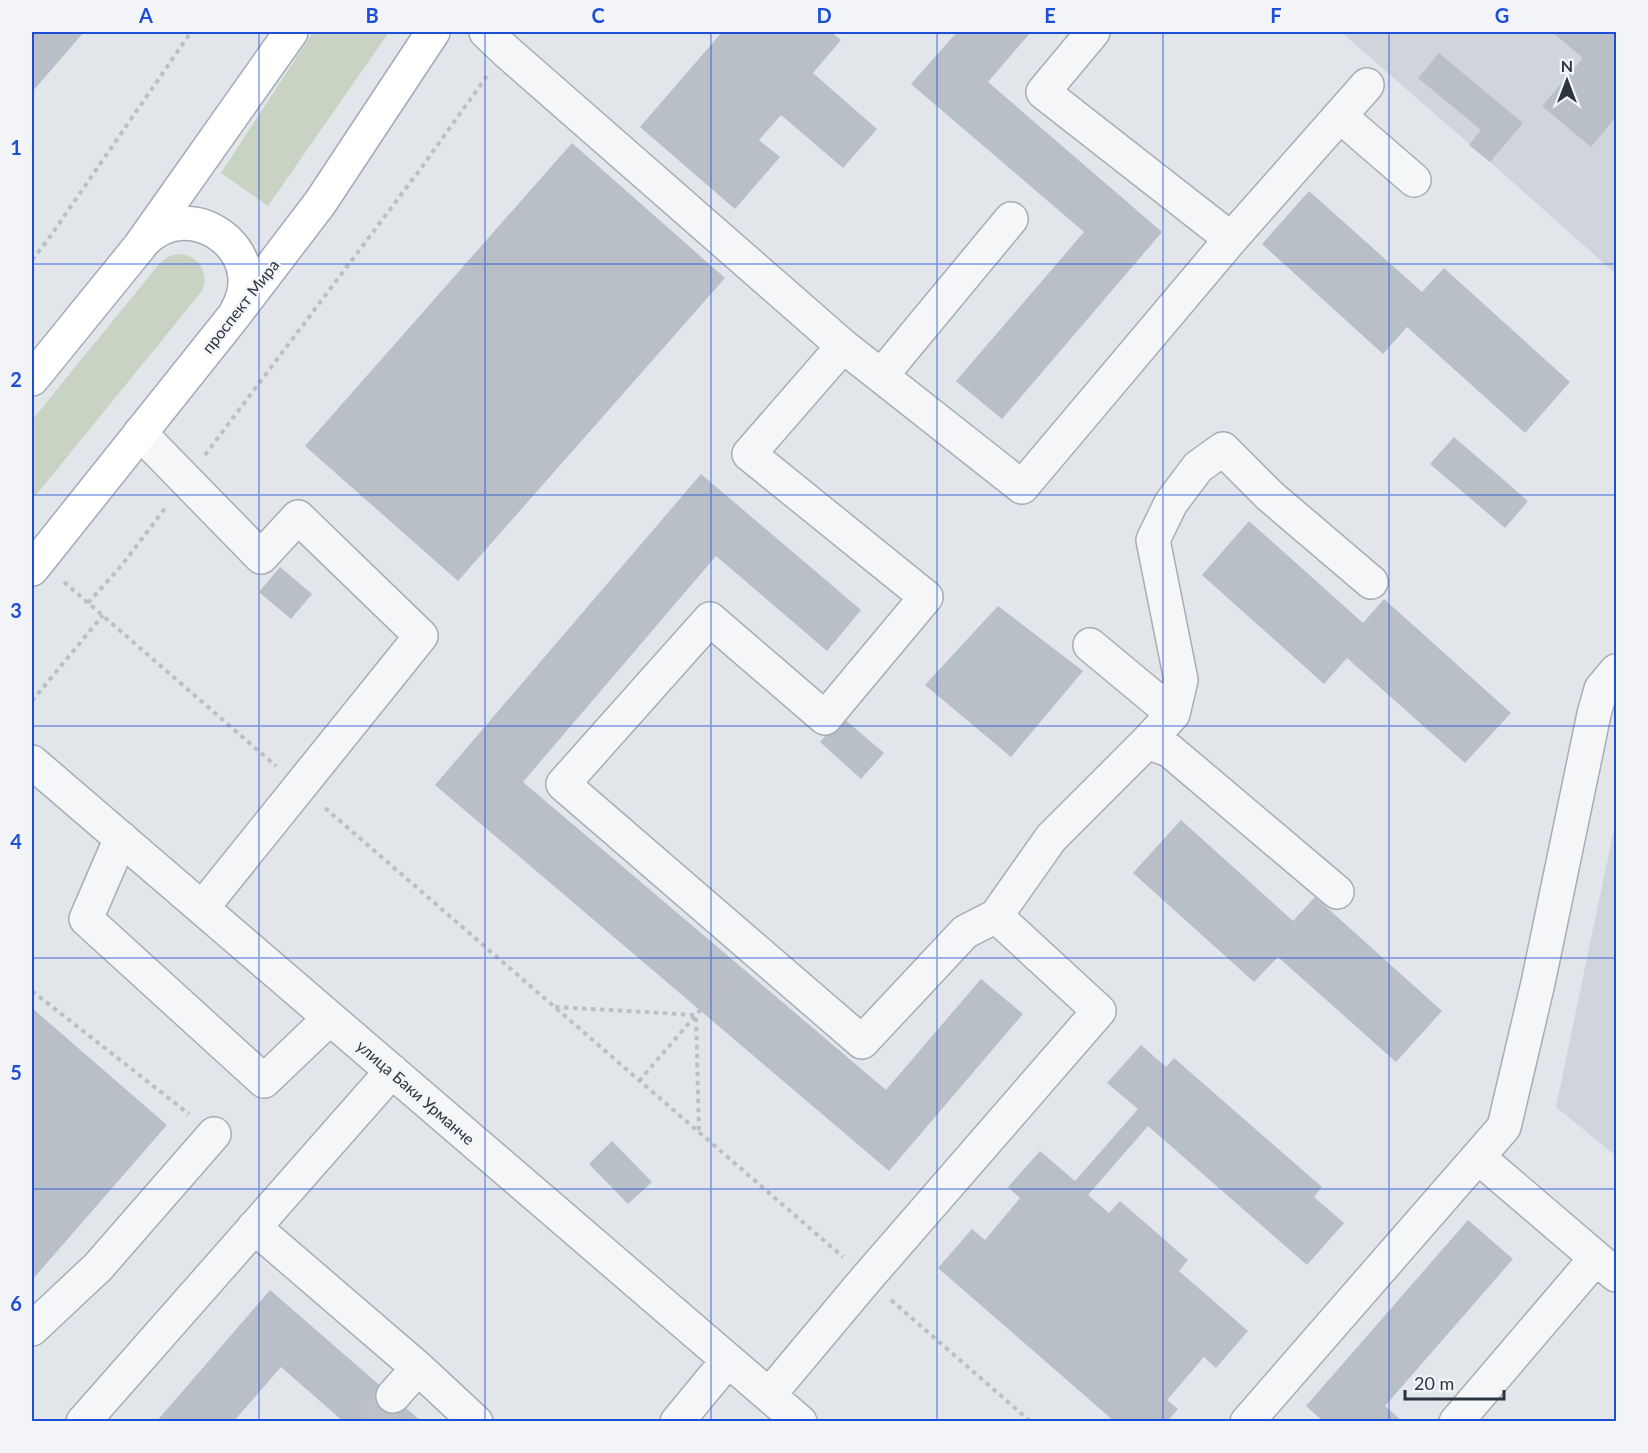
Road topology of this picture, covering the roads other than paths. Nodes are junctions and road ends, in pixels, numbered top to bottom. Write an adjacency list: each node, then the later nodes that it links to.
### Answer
1 (291, 32): 10 (main road)
2 (433, 32): 11 (main road, проспект Мира)
3 (1093, 32): 9 (street)
4 (496, 41): 12 (street)
5 (1367, 85): 6 (street)
6 (1340, 116): 7 (street); 9 (street)
7 (1414, 180)
8 (1011, 219): 13 (street)
9 (1232, 239): 13 (street)
10 (140, 246): 11 (main road); 14 (main road)
11 (233, 317): 15 (main road, проспект Мира)
12 (843, 346): 13 (street); 26 (street)
13 (881, 376)
14 (32, 379)
15 (140, 433): 16 (main road, проспект Мира); 25 (street)
16 (35, 565)
17 (1371, 582): 20 (street)
18 (1090, 645): 20 (street)
19 (1617, 671): 30 (street)
20 (1173, 714): 21 (street)
21 (1147, 742): 24 (street); 26 (street)
22 (32, 762): 23 (street, улица Баки Урманче)
23 (121, 838): 25 (street, улица Баки Урманче); 27 (street)
24 (1337, 892)
25 (202, 908): 27 (street, улица Баки Урманче)
26 (996, 916): 36 (street)
27 (330, 1018): 28 (street, улица Баки Урманче)
28 (392, 1071): 31 (street); 34 (street, улица Баки Урманче)
29 (214, 1134): 33 (street)
30 (1478, 1157): 32 (street); 42 (street)
31 (254, 1227): 35 (street); 38 (street)
32 (1606, 1267): 43 (street)
33 (32, 1329)
34 (728, 1360): 36 (street, улица Баки Урманче); 40 (street)
35 (418, 1368): 37 (street); 39 (street)
36 (769, 1395): 41 (street, улица Баки Урманче)
37 (393, 1396)
38 (83, 1422)
39 (476, 1422)
40 (676, 1422)
41 (801, 1422)
42 (1247, 1422)
43 (1456, 1422)

